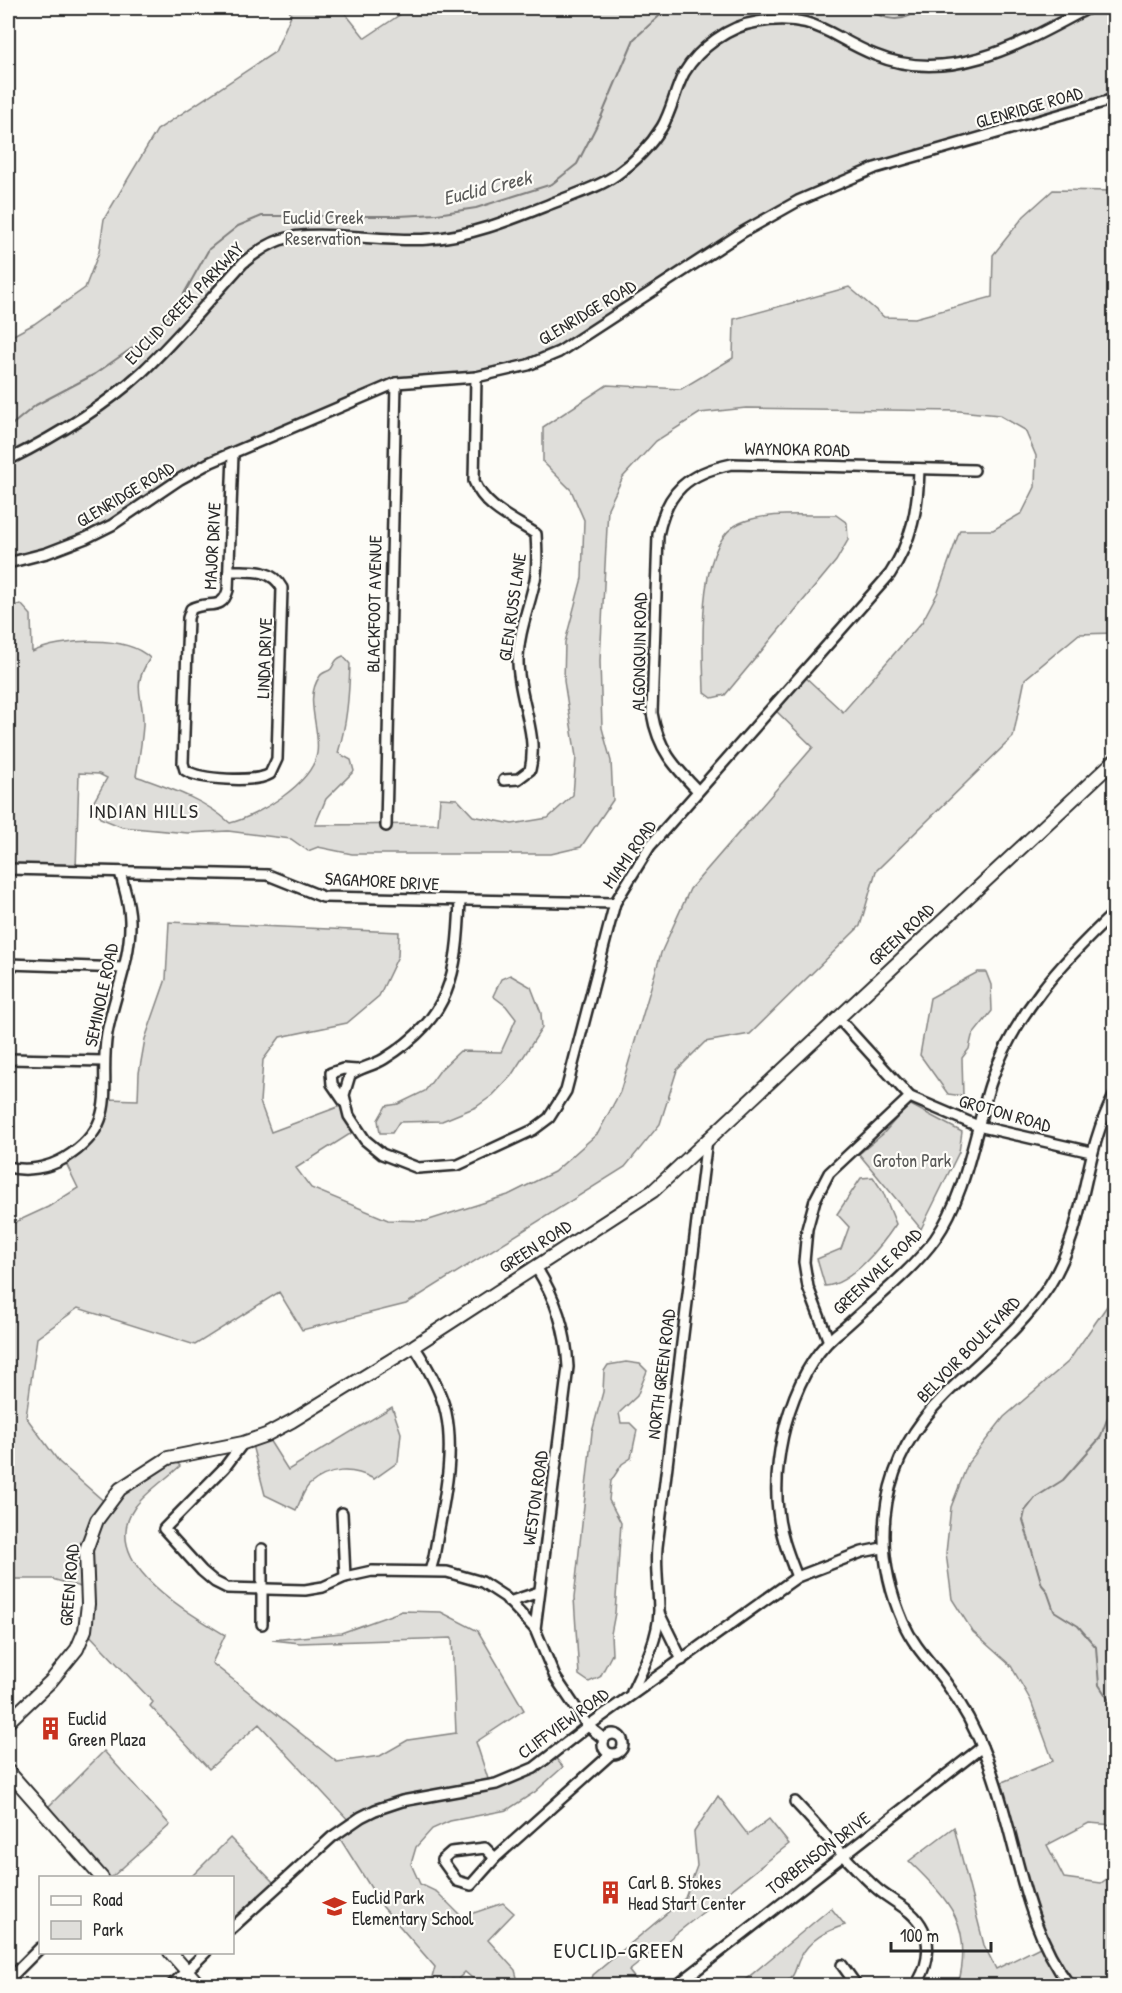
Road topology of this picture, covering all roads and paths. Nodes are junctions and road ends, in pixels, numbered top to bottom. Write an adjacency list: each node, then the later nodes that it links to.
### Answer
1 (1088, 8): 6 (street, EUCLID CREEK PARKWAY)
2 (1114, 99): 3 (street, GLENRIDGE ROAD)
3 (476, 378): 4 (street, GLENRIDGE ROAD); 14 (street, GLEN RUSS LANE)
4 (396, 383): 5 (street, GLENRIDGE ROAD); 16 (street, BLACKFOOT AVENUE)
5 (233, 454): 10 (street, GLENRIDGE ROAD); 11 (street, MAJOR DRIVE)
6 (8, 460)
7 (919, 469): 8 (street, WAYNOKA ROAD); 9 (street, WAYNOKA ROAD); 15 (street, MIAMI ROAD)
8 (974, 470)
9 (658, 535): 15 (street, ALGONQUIN ROAD)
10 (8, 563)
11 (230, 571): 13 (street, LINDA DRIVE); 13 (street, MAJOR DRIVE)
12 (1114, 761): 24 (main road, GREEN ROAD)
13 (260, 779)
14 (504, 780)
15 (698, 791): 20 (street, MIAMI ROAD)
16 (386, 826)
17 (8, 868): 18 (street, SAGAMORE DRIVE)
18 (120, 872): 19 (street, SAGAMORE DRIVE); 23 (street, SEMINOLE ROAD)
19 (460, 901): 20 (street, SAGAMORE DRIVE); 27 (street)
20 (615, 903): 30 (street, MIAMI ROAD)
21 (1114, 913): 31 (street, GREENVALE ROAD)
22 (8, 964): 23 (street)
23 (124, 968): 26 (street, SEMINOLE ROAD)
24 (839, 1019): 29 (street, GROTON ROAD); 32 (main road, GREEN ROAD)
25 (8, 1059): 26 (street)
26 (104, 1061): 34 (street, SEMINOLE ROAD)
27 (357, 1070): 30 (street); 30 (street, MIAMI ROAD)
28 (1114, 1096): 33 (street, BELVOIR BOULEVARD)
29 (910, 1097): 31 (street, GROTON ROAD); 36 (street)
30 (345, 1100)
31 (978, 1126): 33 (street, GROTON ROAD); 36 (street, GREENVALE ROAD)
32 (707, 1139): 35 (main road, GREEN ROAD); 48 (street, NORTH GREEN ROAD)
33 (1091, 1152): 40 (street, BELVOIR BOULEVARD)
34 (8, 1167)
35 (536, 1267): 37 (main road, GREEN ROAD); 46 (street, WESTON ROAD)
36 (828, 1339): 44 (street, GREENVALE ROAD)
37 (414, 1346): 38 (main road, GREEN ROAD); 42 (street)
38 (243, 1443): 45 (street); 53 (main road, GREEN ROAD)
39 (342, 1513): 43 (street)
40 (882, 1548): 44 (street, CLIFFVIEW ROAD); 56 (street, BELVOIR BOULEVARD)
41 (262, 1549): 45 (street)
42 (430, 1571): 43 (street); 47 (street)
43 (345, 1577): 45 (street)
44 (797, 1577): 51 (street, CLIFFVIEW ROAD)
45 (263, 1591): 49 (street)
46 (538, 1592): 47 (street); 50 (street, WESTON ROAD)
47 (509, 1602): 50 (street)
48 (659, 1613): 51 (street, NORTH GREEN ROAD); 52 (street, NORTH GREEN ROAD)
49 (262, 1624)
50 (536, 1629): 54 (street, WESTON ROAD)
51 (682, 1660): 52 (street, CLIFFVIEW ROAD)
52 (631, 1694): 54 (street, CLIFFVIEW ROAD)
53 (8, 1722)
54 (588, 1726): 55 (street, WESTON ROAD); 63 (street, CLIFFVIEW ROAD)
55 (604, 1739): 57 (street); 57 (street)
56 (981, 1747): 60 (street, TORBENSON DRIVE); 75 (street, BELVOIR BOULEVARD)
57 (611, 1754): 61 (street)
58 (8, 1771): 62 (main road)
59 (795, 1802): 60 (street)
60 (845, 1854): 72 (street, TORBENSON DRIVE); 74 (street)
61 (495, 1858): 61 (street)
62 (100, 1876)
63 (234, 1926)
64 (39, 1949): 69 (street)
65 (171, 1954): 68 (main road)
66 (205, 1954): 68 (street)
67 (842, 1965): 73 (street)
68 (186, 1971): 70 (street); 71 (main road)
69 (8, 1980)
70 (171, 1986)
71 (200, 1986)
72 (676, 1986)
73 (857, 1986)
74 (915, 1986)
75 (1070, 1986)

